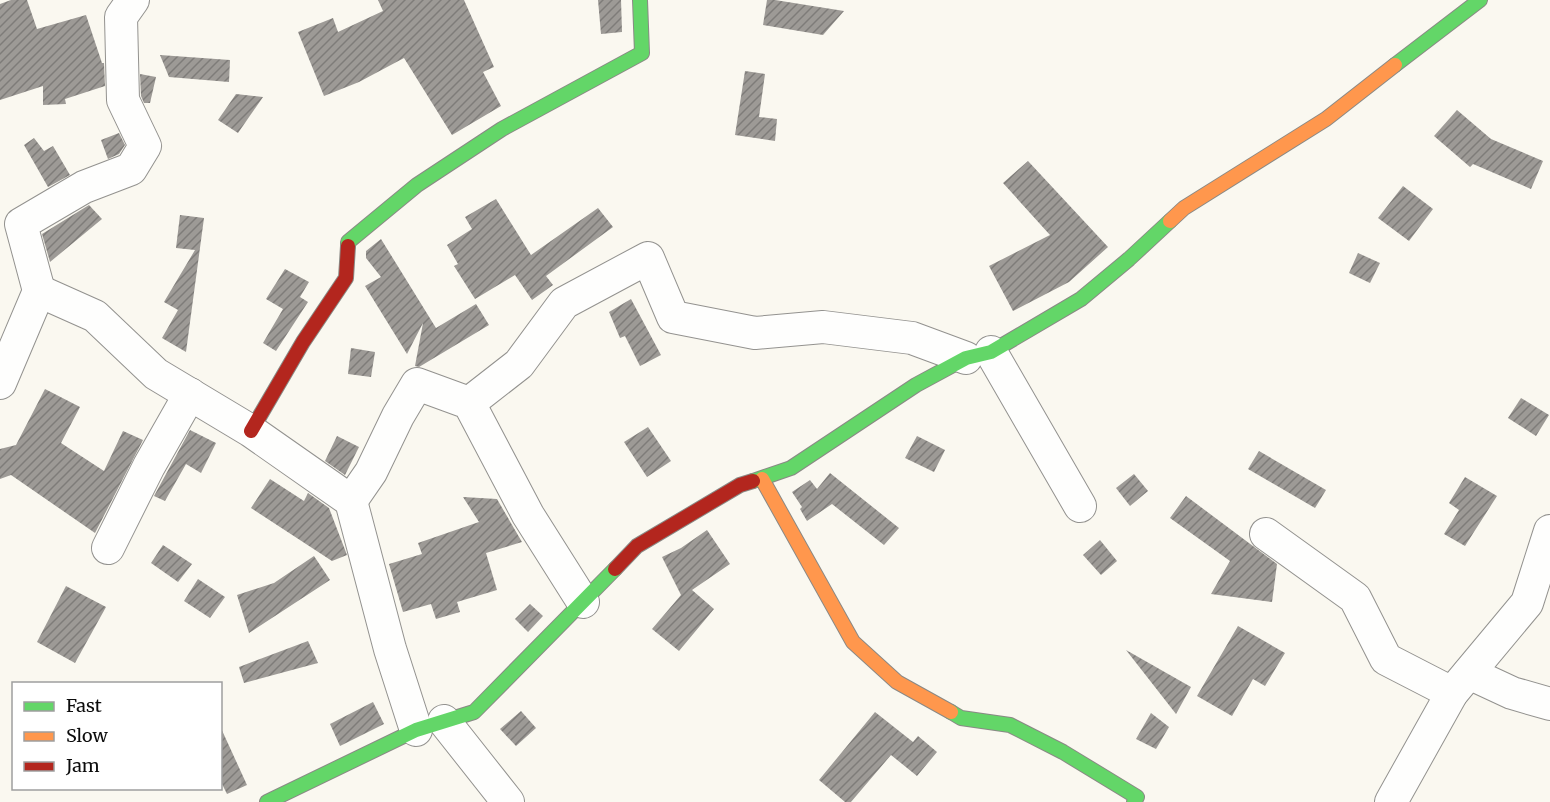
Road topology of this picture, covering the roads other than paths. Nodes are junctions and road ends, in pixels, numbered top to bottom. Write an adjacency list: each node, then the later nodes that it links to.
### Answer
1 (133, 0): 4 (street)
2 (640, 0): 9 (street)
3 (1480, 0): 5 (street)
4 (39, 291): 6 (street); 7 (street)
5 (978, 355): 8 (street); 10 (street); 12 (street)
6 (0, 383)
7 (190, 394): 9 (street); 15 (street)
8 (469, 403): 11 (street); 16 (street)
9 (251, 431): 11 (street)
10 (762, 479): 16 (street); 22 (street)
11 (351, 501): 19 (street)
12 (1080, 506)
13 (1550, 531): 17 (street)
14 (1266, 534): 17 (street)
15 (108, 548)
16 (583, 602): 19 (street)
17 (1460, 683): 18 (street); 23 (street)
18 (1550, 704)
19 (430, 726): 20 (street); 21 (street)
20 (267, 802)
21 (508, 802)
22 (1134, 802)
23 (1391, 802)

